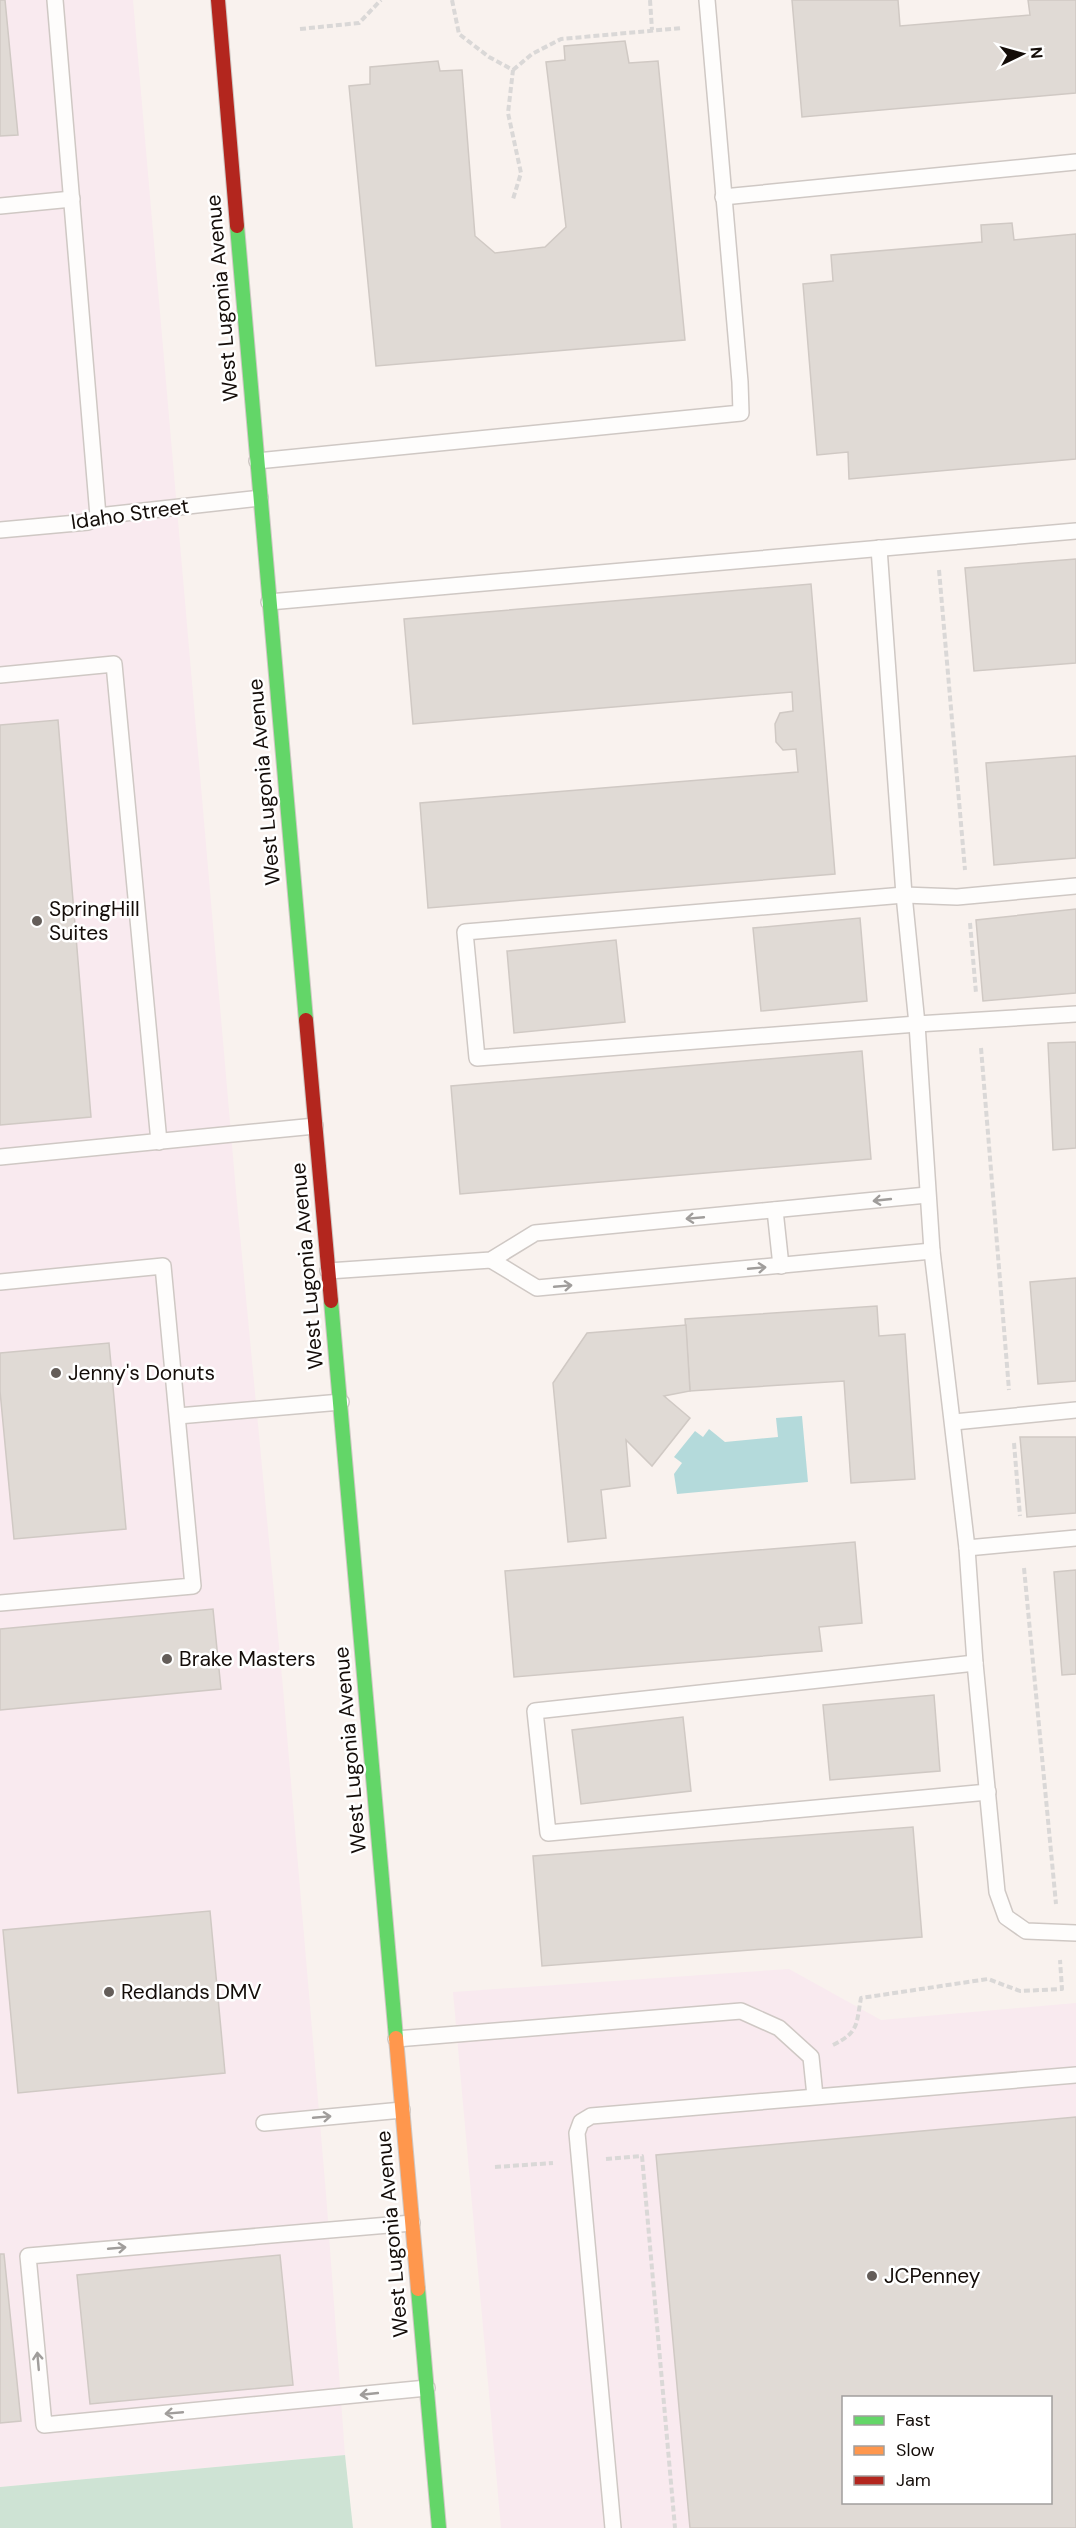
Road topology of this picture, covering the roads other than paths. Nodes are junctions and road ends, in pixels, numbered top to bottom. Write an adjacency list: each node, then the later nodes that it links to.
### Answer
1 (55, 0): 6 (lane)
2 (218, 0): 8 (street, West Lugonia Avenue)
3 (707, 0): 5 (lane)
4 (1076, 162): 5 (lane)
5 (723, 197): 8 (lane)
6 (72, 199): 7 (lane); 10 (lane)
7 (0, 206)
8 (257, 461): 9 (street, West Lugonia Avenue)
9 (260, 498): 10 (lane, Idaho Street); 14 (street, West Lugonia Avenue)
10 (98, 516): 11 (lane, Idaho Street)
11 (0, 530)
12 (1076, 531): 13 (lane)
13 (879, 548): 14 (lane); 17 (lane)
14 (269, 602): 20 (street, West Lugonia Avenue)
15 (0, 675): 21 (lane)
16 (1076, 886): 17 (lane)
17 (904, 896): 19 (lane); 19 (lane)
18 (1076, 1014): 19 (lane)
19 (917, 1024): 23 (lane)
20 (315, 1126): 21 (lane); 28 (street, West Lugonia Avenue)
21 (159, 1142): 22 (lane)
22 (0, 1157)
23 (927, 1195): 24 (lane, one-way to 24); 25 (lane)
24 (775, 1210): 26 (lane, one-way to 26); 27 (lane)
25 (932, 1251): 27 (lane); 33 (lane)
26 (491, 1260): 27 (lane, one-way to 27); 28 (lane)
27 (781, 1266)
28 (328, 1271): 30 (street, West Lugonia Avenue)
29 (0, 1282): 32 (lane)
30 (341, 1402): 32 (lane); 40 (street, West Lugonia Avenue)
31 (1076, 1410): 33 (lane)
32 (178, 1416): 36 (lane)
33 (954, 1422): 35 (lane)
34 (1076, 1538): 35 (lane)
35 (967, 1548): 37 (lane)
36 (0, 1603)
37 (975, 1663): 38 (lane); 38 (lane)
38 (988, 1792): 39 (lane)
39 (1076, 1933)
40 (396, 2039): 42 (lane); 43 (street, West Lugonia Avenue)
41 (1076, 2075): 42 (lane)
42 (815, 2096): 48 (lane)
43 (402, 2110): 44 (lane, one-way to 43); 45 (street, West Lugonia Avenue)
44 (264, 2123)
45 (412, 2223): 46 (street, West Lugonia Avenue); 46 (lane, one-way to 45)
46 (427, 2388): 47 (street, West Lugonia Avenue)
47 (439, 2528)
48 (613, 2528)

